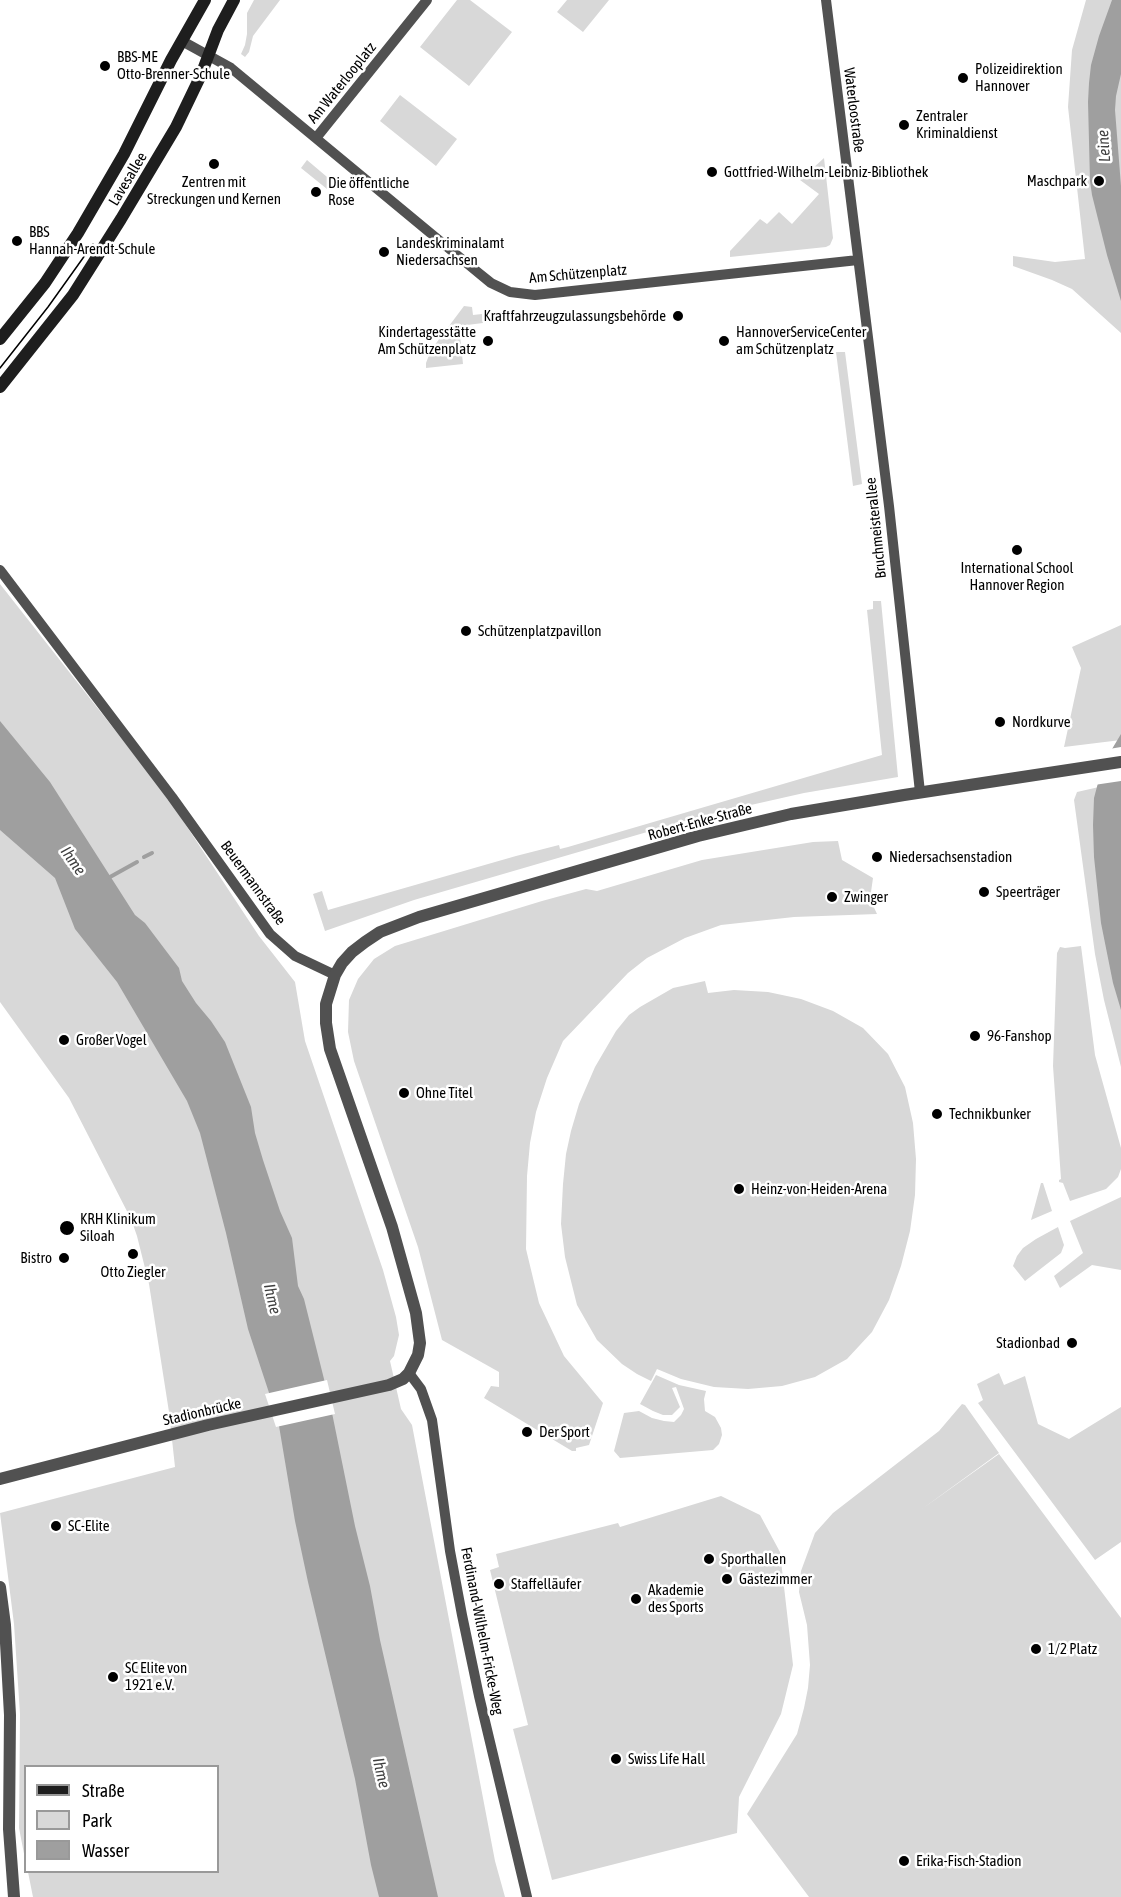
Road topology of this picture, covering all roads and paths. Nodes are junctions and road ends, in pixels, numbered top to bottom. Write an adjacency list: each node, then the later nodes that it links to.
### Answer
1 (205, 0): 5 (main road, Lavesallee)
2 (234, 0): 6 (main road, Lavesallee)
3 (428, 0): 7 (street, Am Waterlooplatz)
4 (825, 0): 8 (street, Waterloostraße)
5 (182, 41): 6 (street, Am Waterlooplatz); 9 (main road, Lavesallee)
6 (208, 56): 7 (street, Am Waterlooplatz); 10 (main road, Lavesallee)
7 (316, 138): 8 (street, Am Schützenplatz)
8 (858, 260): 13 (street, Bruchmeisterallee)
9 (0, 339)
10 (0, 387)
11 (0, 570): 14 (street, Beuermannstraße)
12 (1121, 762): 13 (street, Robert-Enke-Straße)
13 (920, 792): 14 (street, Robert-Enke-Straße)
14 (335, 975): 15 (street)
15 (409, 1373): 16 (street, Stadionbrücke); 19 (street, Ferdinand-Wilhelm-Fricke-Weg)
16 (0, 1479)
17 (0, 1587): 18 (street)
18 (14, 1897)
19 (527, 1897)

